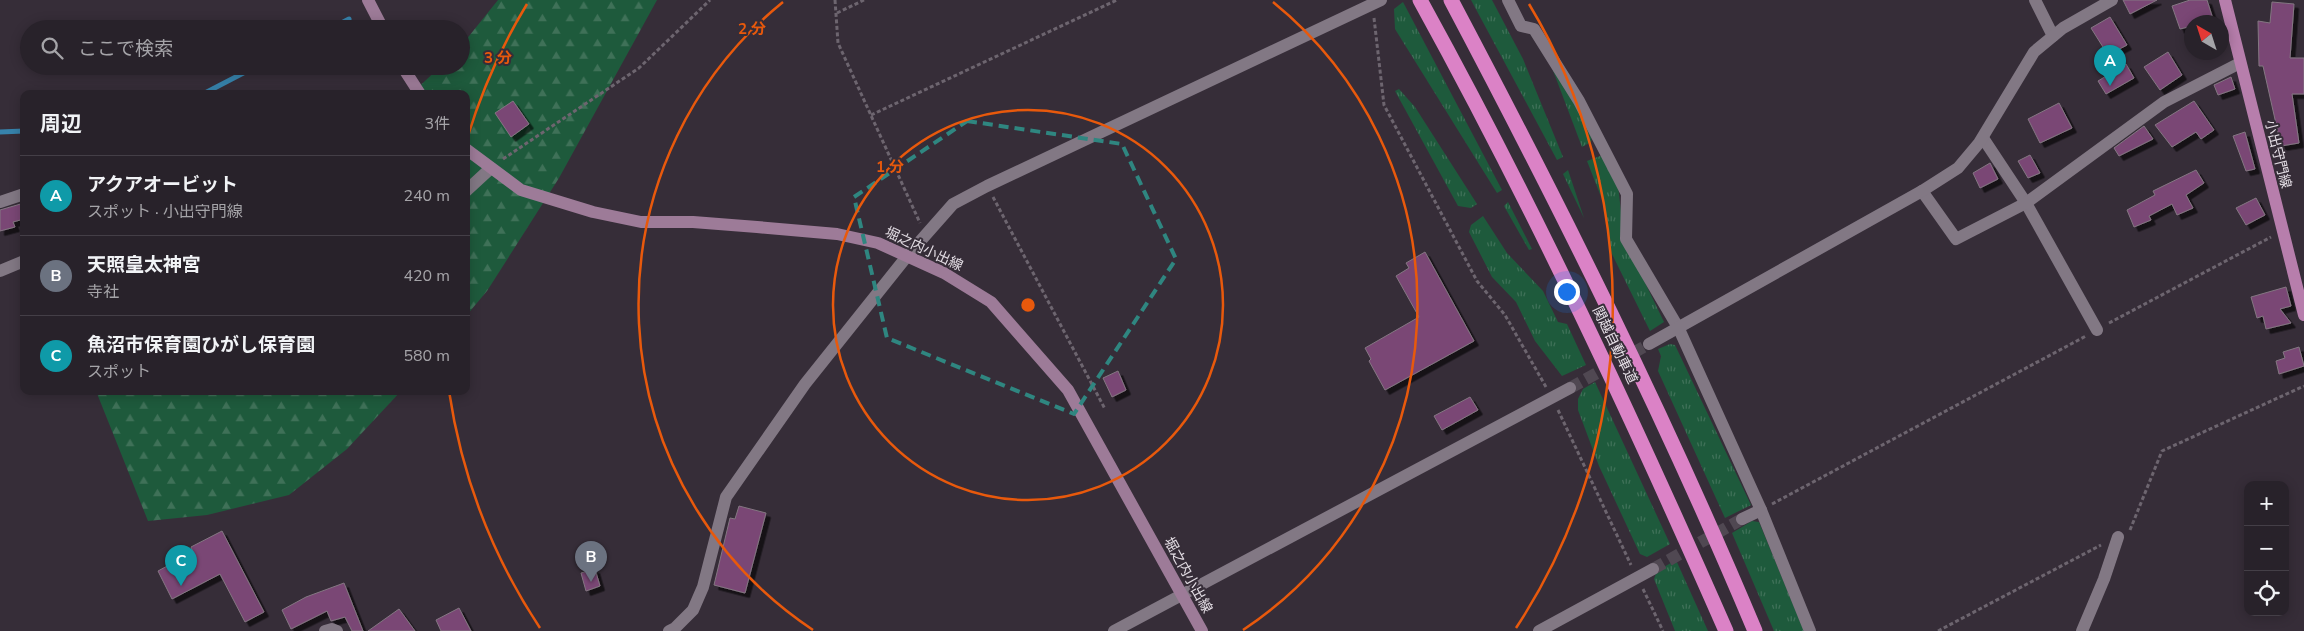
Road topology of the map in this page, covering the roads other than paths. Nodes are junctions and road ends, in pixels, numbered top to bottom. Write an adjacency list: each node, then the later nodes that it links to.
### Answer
1 (368, 0): 9 (main road)
2 (1420, 0): 41 (highway, 関越自動車道)
3 (1451, 0): 42 (highway, 関越自動車道)
4 (1508, 0): 26 (street)
5 (2036, 0): 10 (street)
6 (2112, 0): 10 (street)
7 (2225, 0): 11 (main road, 小出守門線)
8 (1377, 2): 22 (street)
9 (378, 20)
10 (2053, 36): 14 (street)
11 (2240, 63): 21 (street); 25 (main road, 小出守門線)
12 (408, 75): 13 (main road)
13 (417, 90)
14 (1983, 138): 18 (street); 21 (street)
15 (470, 152): 16 (main road, 堀之内小出線)
16 (491, 168): 17 (street); 22 (main road, 堀之内小出線)
17 (470, 187)
18 (1922, 191): 21 (street); 26 (street)
19 (20, 195): 20 (street)
20 (0, 202)
21 (2026, 203): 27 (street)
22 (908, 255): 34 (main road, 堀之内小出線); 37 (street)
23 (20, 263): 24 (street)
24 (0, 271)
25 (2304, 315)
26 (1679, 329): 28 (street); 30 (street)
27 (2097, 330)
28 (1649, 344)
29 (1570, 388): 34 (street)
30 (1760, 510): 31 (street); 43 (street)
31 (1742, 519)
32 (2118, 537): 44 (street)
33 (1653, 569): 40 (street)
34 (1181, 594): 38 (street); 39 (main road, 堀之内小出線)
35 (325, 631): 36 (street)
36 (337, 631)
37 (670, 631)
38 (1114, 631)
39 (1202, 631)
40 (1539, 631)
41 (1726, 631)
42 (1755, 631)
43 (1810, 631)
44 (2082, 631)

